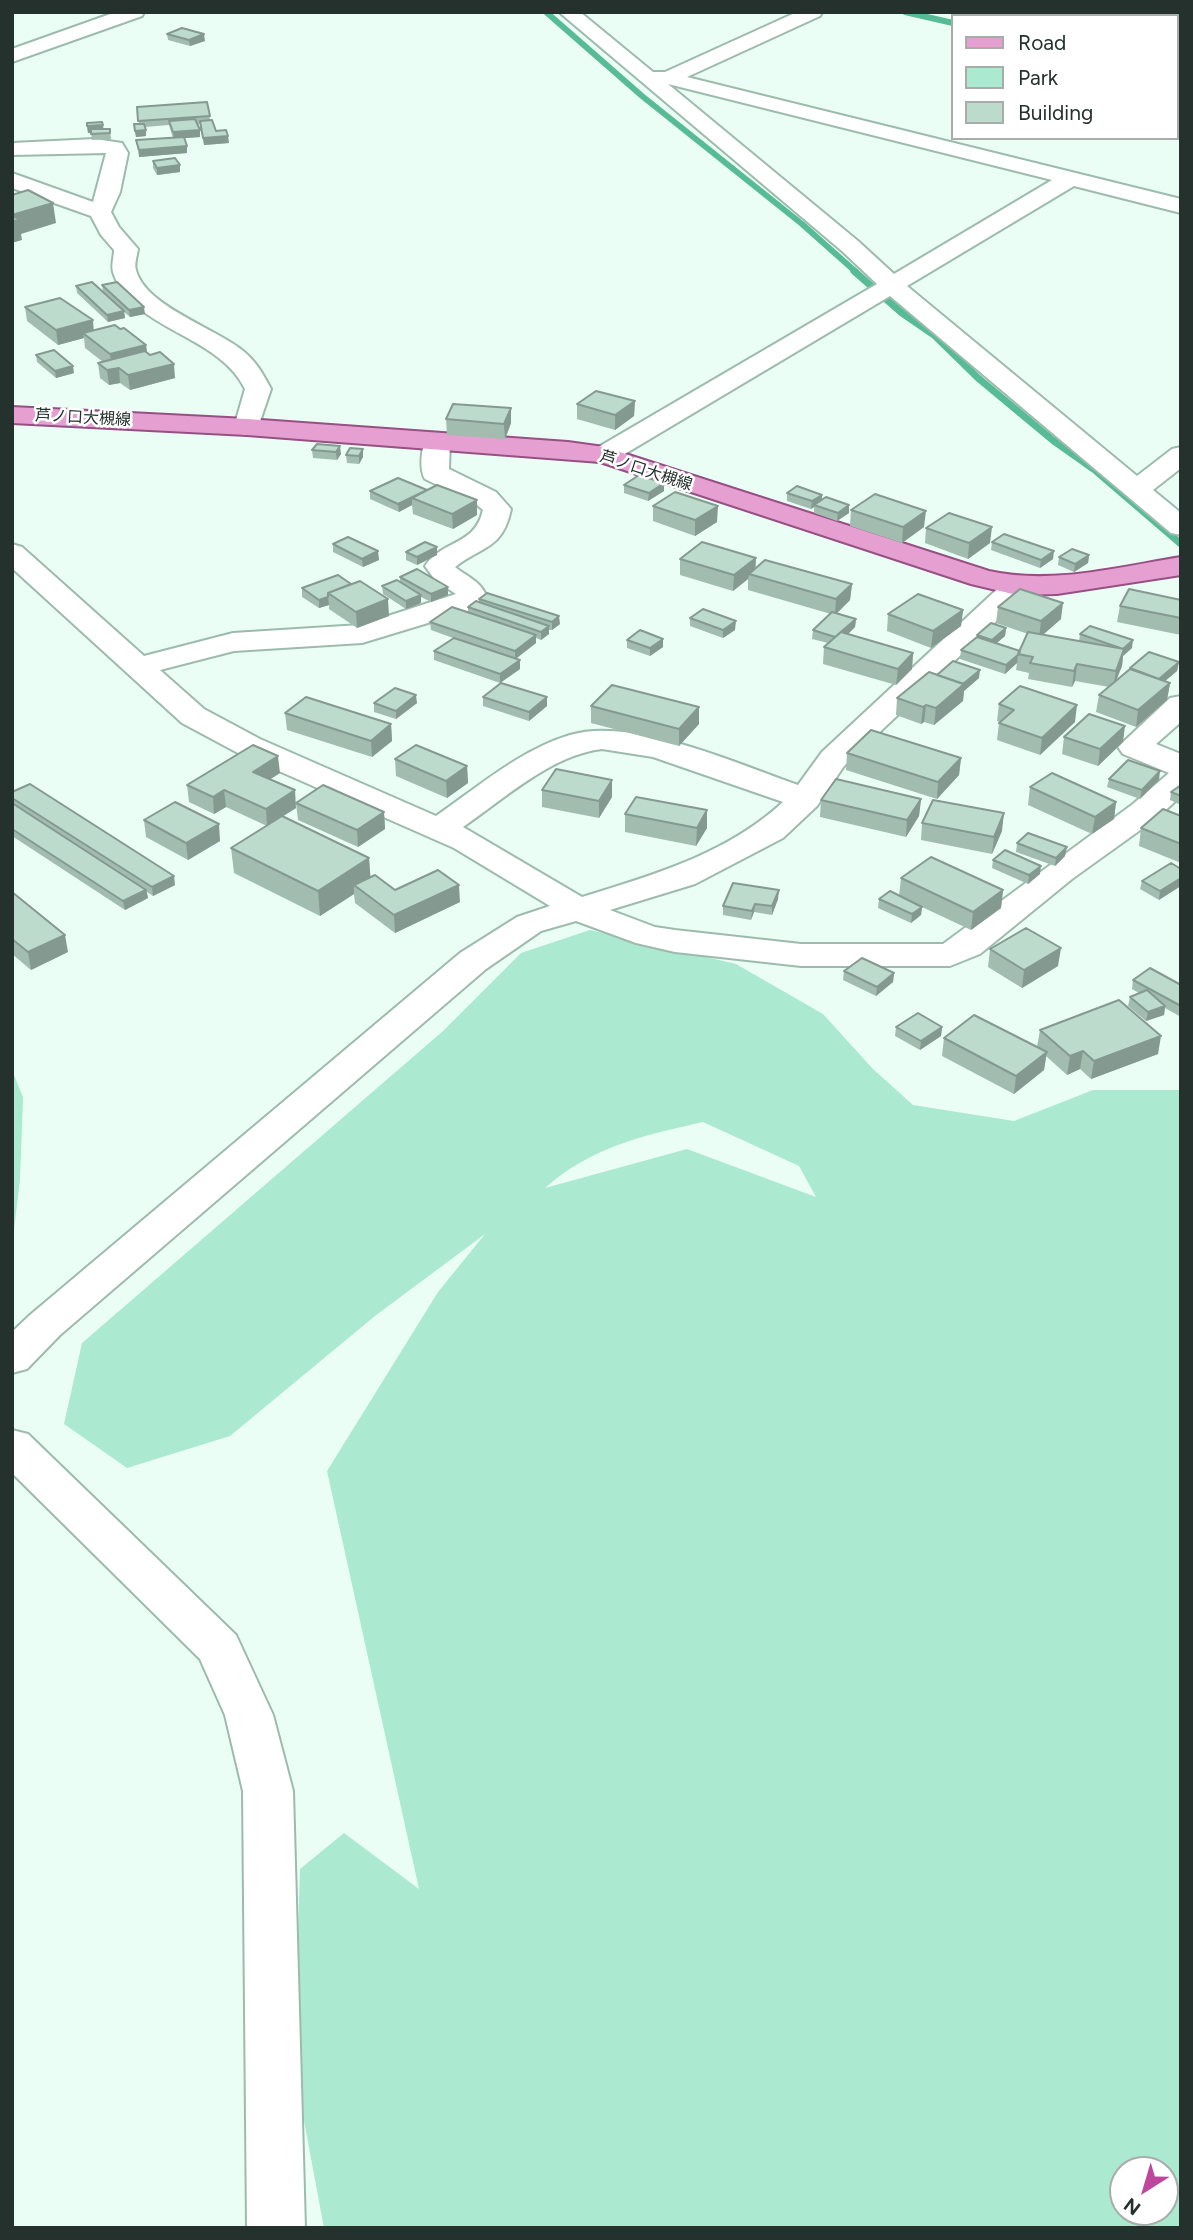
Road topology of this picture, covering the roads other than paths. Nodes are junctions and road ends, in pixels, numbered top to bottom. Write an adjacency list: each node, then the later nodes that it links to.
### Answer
1 (135, 12): 4 (street)
2 (568, 12): 5 (street)
3 (813, 12): 5 (street)
4 (12, 56)
5 (659, 78): 7 (street); 11 (street)
6 (12, 149): 10 (street)
7 (1072, 178): 9 (street); 11 (street)
8 (12, 180): 10 (street)
9 (1181, 206)
10 (100, 212): 13 (street)
11 (892, 285): 15 (street); 17 (street)
12 (12, 415): 13 (main road, 芦ノ口大槻線)
13 (247, 427): 14 (main road, 芦ノ口大槻線)
14 (437, 442): 15 (main road, 芦ノ口大槻線); 22 (street)
15 (604, 455): 21 (main road, 芦ノ口大槻線)
16 (1181, 455): 17 (street)
17 (1137, 489): 18 (street)
18 (1181, 527)
19 (12, 553): 22 (street)
20 (1181, 566): 21 (main road, 芦ノ口大槻線)
21 (1017, 586): 26 (street)
22 (138, 667): 27 (street)
23 (1181, 705): 24 (street)
24 (1181, 765)
25 (1181, 779): 28 (street)
26 (805, 799): 27 (street); 28 (street)
27 (439, 828): 28 (street)
28 (580, 910): 29 (street)
29 (12, 1358)
30 (12, 1446): 31 (street)
31 (276, 2228)

